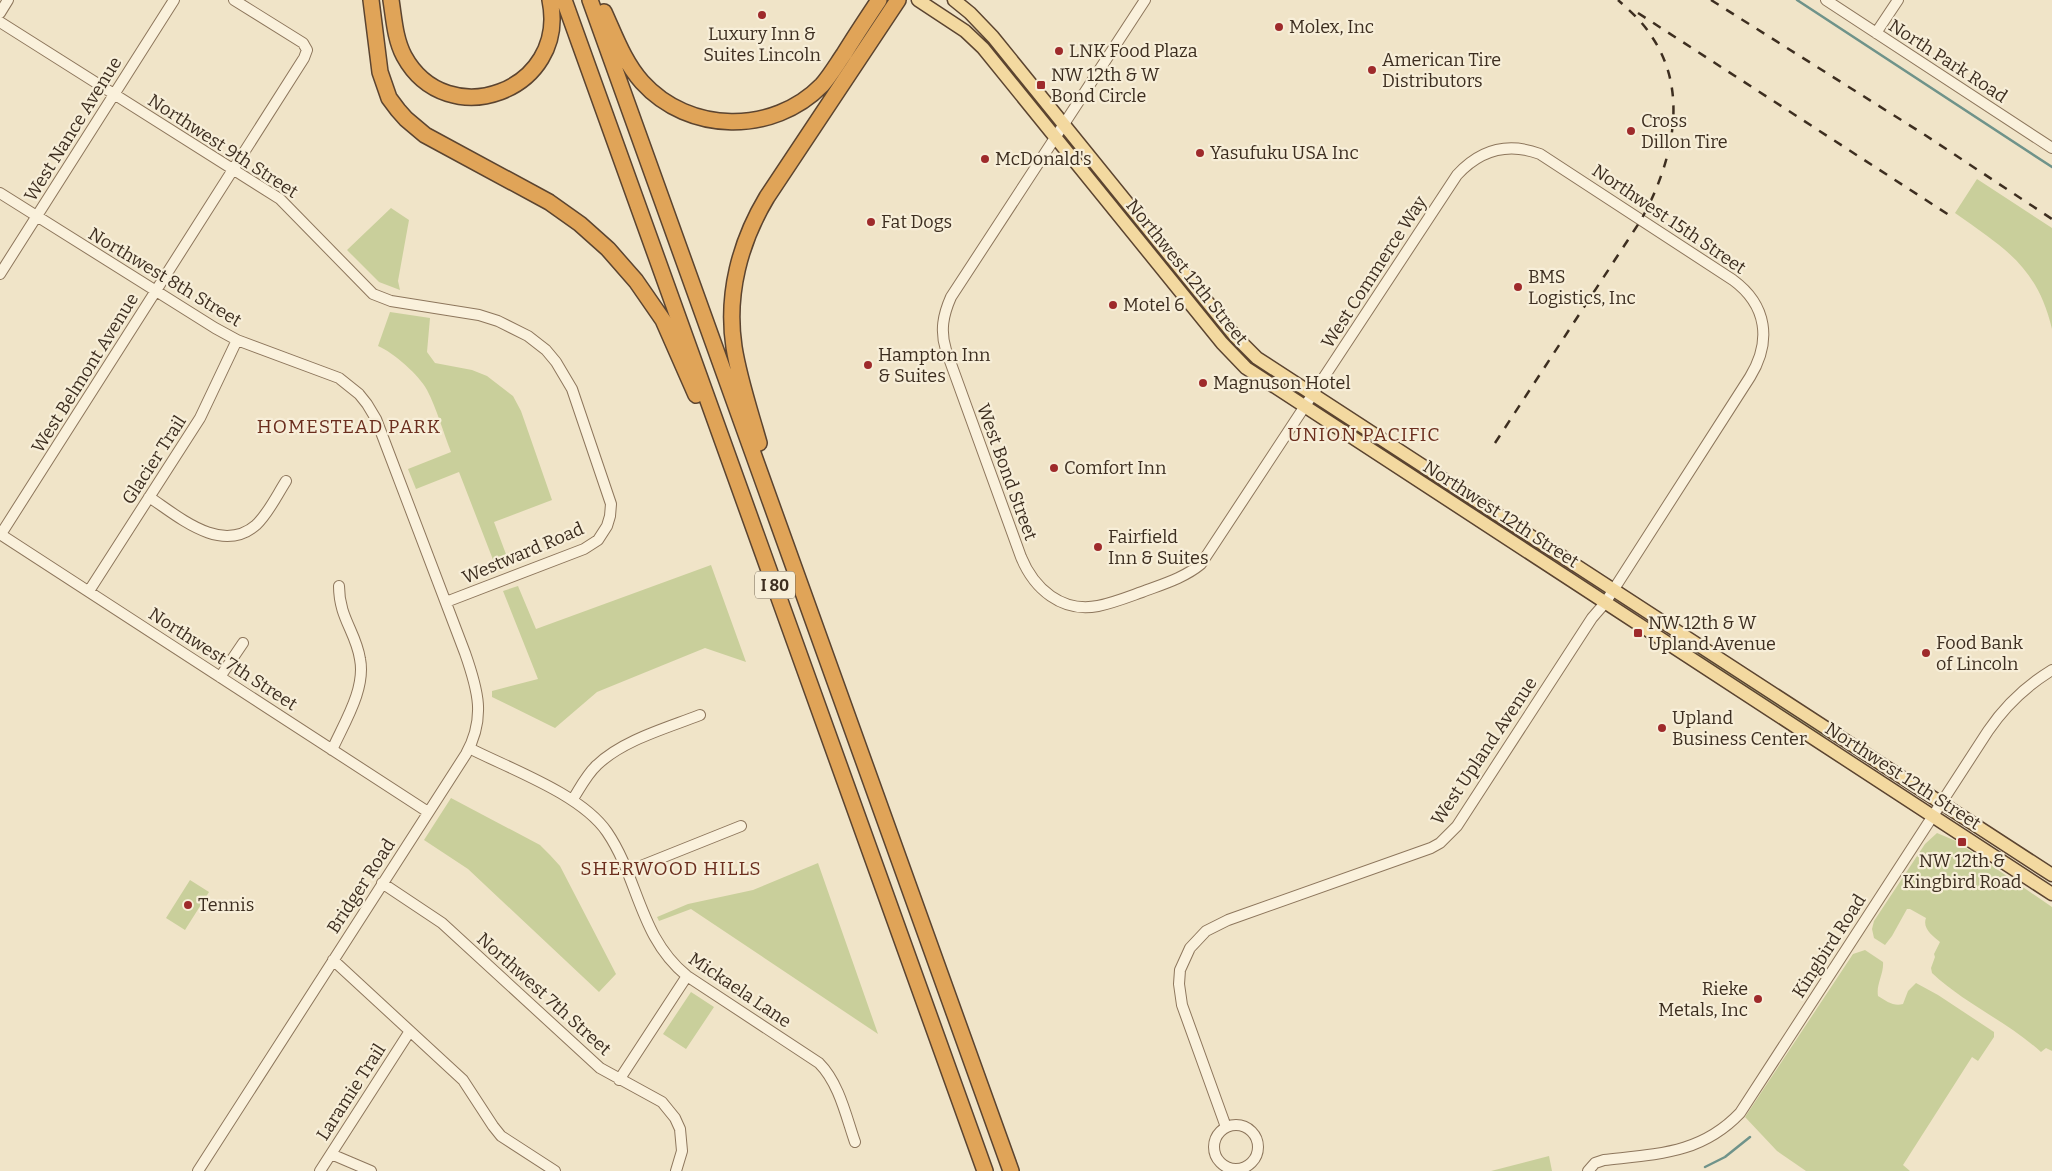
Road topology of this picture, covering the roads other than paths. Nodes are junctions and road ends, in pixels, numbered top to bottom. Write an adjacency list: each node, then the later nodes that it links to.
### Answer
1 (8, 0): 17 (street)
2 (174, 0): 20 (street, West Nance Avenue)
3 (234, 0): 25 (street, West Belmont Avenue)
4 (371, 0): 39 (highway)
5 (391, 0): 6 (highway)
6 (550, 0)
7 (564, 0): 39 (highway, I 80)
8 (590, 0): 38 (highway, I 80)
9 (599, 0): 10 (highway)
10 (879, 0)
11 (898, 0): 38 (highway)
12 (918, 0): 22 (main road, Northwest 12th Street)
13 (954, 0): 21 (main road, Northwest 12th Street)
14 (1144, 0): 21 (street, West Bond Street)
15 (1826, 0): 19 (street, North Park Road)
16 (1898, 0): 19 (street)
17 (0, 13)
18 (0, 22): 20 (street, Northwest 9th Street)
19 (1876, 33): 23 (street, North Park Road)
20 (114, 95): 25 (street, Northwest 9th Street); 27 (street, West Nance Avenue)
21 (1064, 124): 22 (street, West Bond Street); 32 (main road, Northwest 12th Street)
22 (1055, 138): 33 (main road, Northwest 12th Street); 45 (street, West Bond Street)
23 (2052, 148)
24 (1531, 151): 30 (street, Northwest 15th Street); 32 (street, West Commerce Way)
25 (232, 170): 29 (street, West Belmont Avenue); 36 (street, Northwest 9th Street)
26 (0, 193): 27 (street, Northwest 8th Street)
27 (37, 216): 28 (street, West Nance Avenue); 29 (street, Northwest 8th Street)
28 (0, 274)
29 (156, 292): 31 (street, Northwest 8th Street); 37 (street, West Belmont Avenue)
30 (1764, 335): 41 (street, West Upland Avenue)
31 (237, 340): 35 (street, Glacier Trail); 43 (street, Northwest 8th Street)
32 (1313, 395): 33 (street, West Commerce Way); 41 (main road, Northwest 12th Street)
33 (1304, 407): 44 (main road, Northwest 12th Street); 45 (street, West Commerce Way)
34 (286, 481): 35 (street)
35 (150, 497): 42 (street, Glacier Trail)
36 (607, 526): 43 (street, Westward Road)
37 (1, 534): 42 (street, Northwest 7th Street)
38 (789, 553): 74 (highway, I 80)
39 (767, 563): 73 (highway, I 80)
40 (339, 586): 51 (street)
41 (1613, 590): 44 (street, West Upland Avenue); 53 (main road, Northwest 12th Street)
42 (89, 591): 48 (street, Northwest 7th Street)
43 (446, 602): 50 (street, Bridger Road)
44 (1605, 603): 55 (main road, Northwest 12th Street); 65 (street, West Upland Avenue)
45 (1070, 605)
46 (243, 643): 48 (street)
47 (2052, 670): 53 (street, Kingbird Road)
48 (220, 677): 51 (street, Northwest 7th Street)
49 (700, 715): 52 (street)
50 (469, 748): 52 (street, Mickaela Lane); 54 (street, Bridger Road)
51 (332, 750): 54 (street, Northwest 7th Street)
52 (573, 800): 57 (street, Mickaela Lane)
53 (1941, 803): 55 (street, Kingbird Road); 58 (main road, Northwest 12th Street)
54 (428, 812): 59 (street, Bridger Road)
55 (1933, 816): 60 (main road, Northwest 12th Street); 75 (street, Kingbird Road)
56 (742, 826): 57 (street)
57 (626, 872): 62 (street, Mickaela Lane)
58 (2052, 875)
59 (382, 883): 61 (street, Bridger Road); 64 (street, Northwest 7th Street)
60 (2052, 894)
61 (333, 960): 63 (street); 68 (street, Bridger Road)
62 (686, 976): 64 (street); 66 (street, Mickaela Lane)
63 (410, 1031): 67 (street, Laramie Trail); 71 (street)
64 (619, 1080): 72 (street, Northwest 7th Street)
65 (1226, 1127): 65 (street)
66 (855, 1142)
67 (331, 1154): 69 (street, Laramie Trail); 70 (street)
68 (198, 1171)
69 (320, 1171)
70 (371, 1171)
71 (555, 1171)
72 (676, 1171)
73 (985, 1171)
74 (1011, 1171)
75 (1588, 1171)

